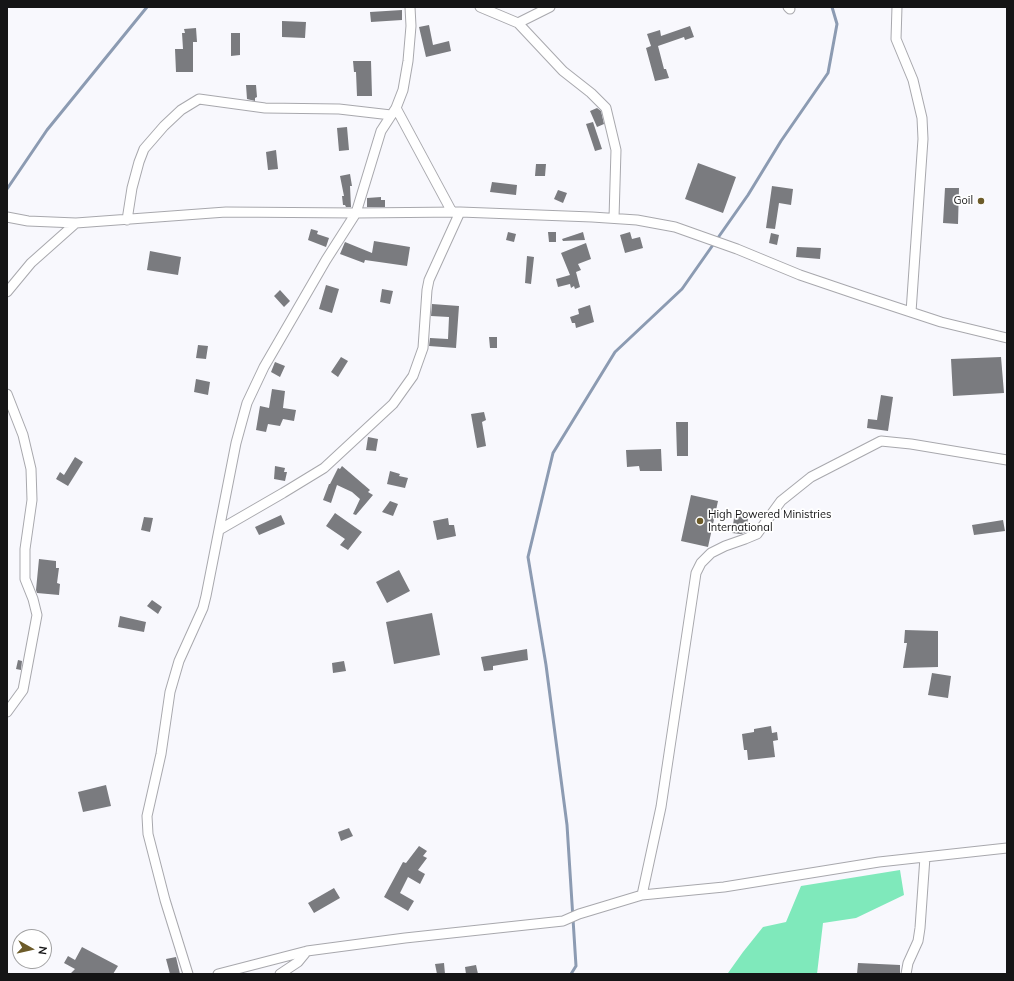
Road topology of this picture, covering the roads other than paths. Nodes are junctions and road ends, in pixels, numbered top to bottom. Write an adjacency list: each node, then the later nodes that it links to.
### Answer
1 (410, 7): 6 (street)
2 (480, 7): 5 (street)
3 (550, 7): 5 (street)
4 (897, 7): 14 (street)
5 (518, 24): 10 (street)
6 (393, 112): 7 (street); 8 (street); 11 (street)
7 (456, 212): 8 (street); 10 (street); 18 (street)
8 (356, 213): 11 (street); 18 (street)
9 (7, 217): 12 (street)
10 (614, 218): 14 (street)
11 (126, 220): 12 (street)
12 (76, 223): 13 (street)
13 (7, 292)
14 (911, 312): 15 (street)
15 (1007, 338)
16 (7, 394): 19 (street)
17 (1007, 460): 22 (street)
18 (219, 530): 24 (street)
19 (7, 712)
20 (1007, 848): 21 (street)
21 (925, 857): 22 (street); 27 (street)
22 (642, 895): 23 (street)
23 (307, 951): 25 (street); 26 (street)
24 (188, 974)
25 (218, 974)
26 (280, 974)
27 (906, 974)

